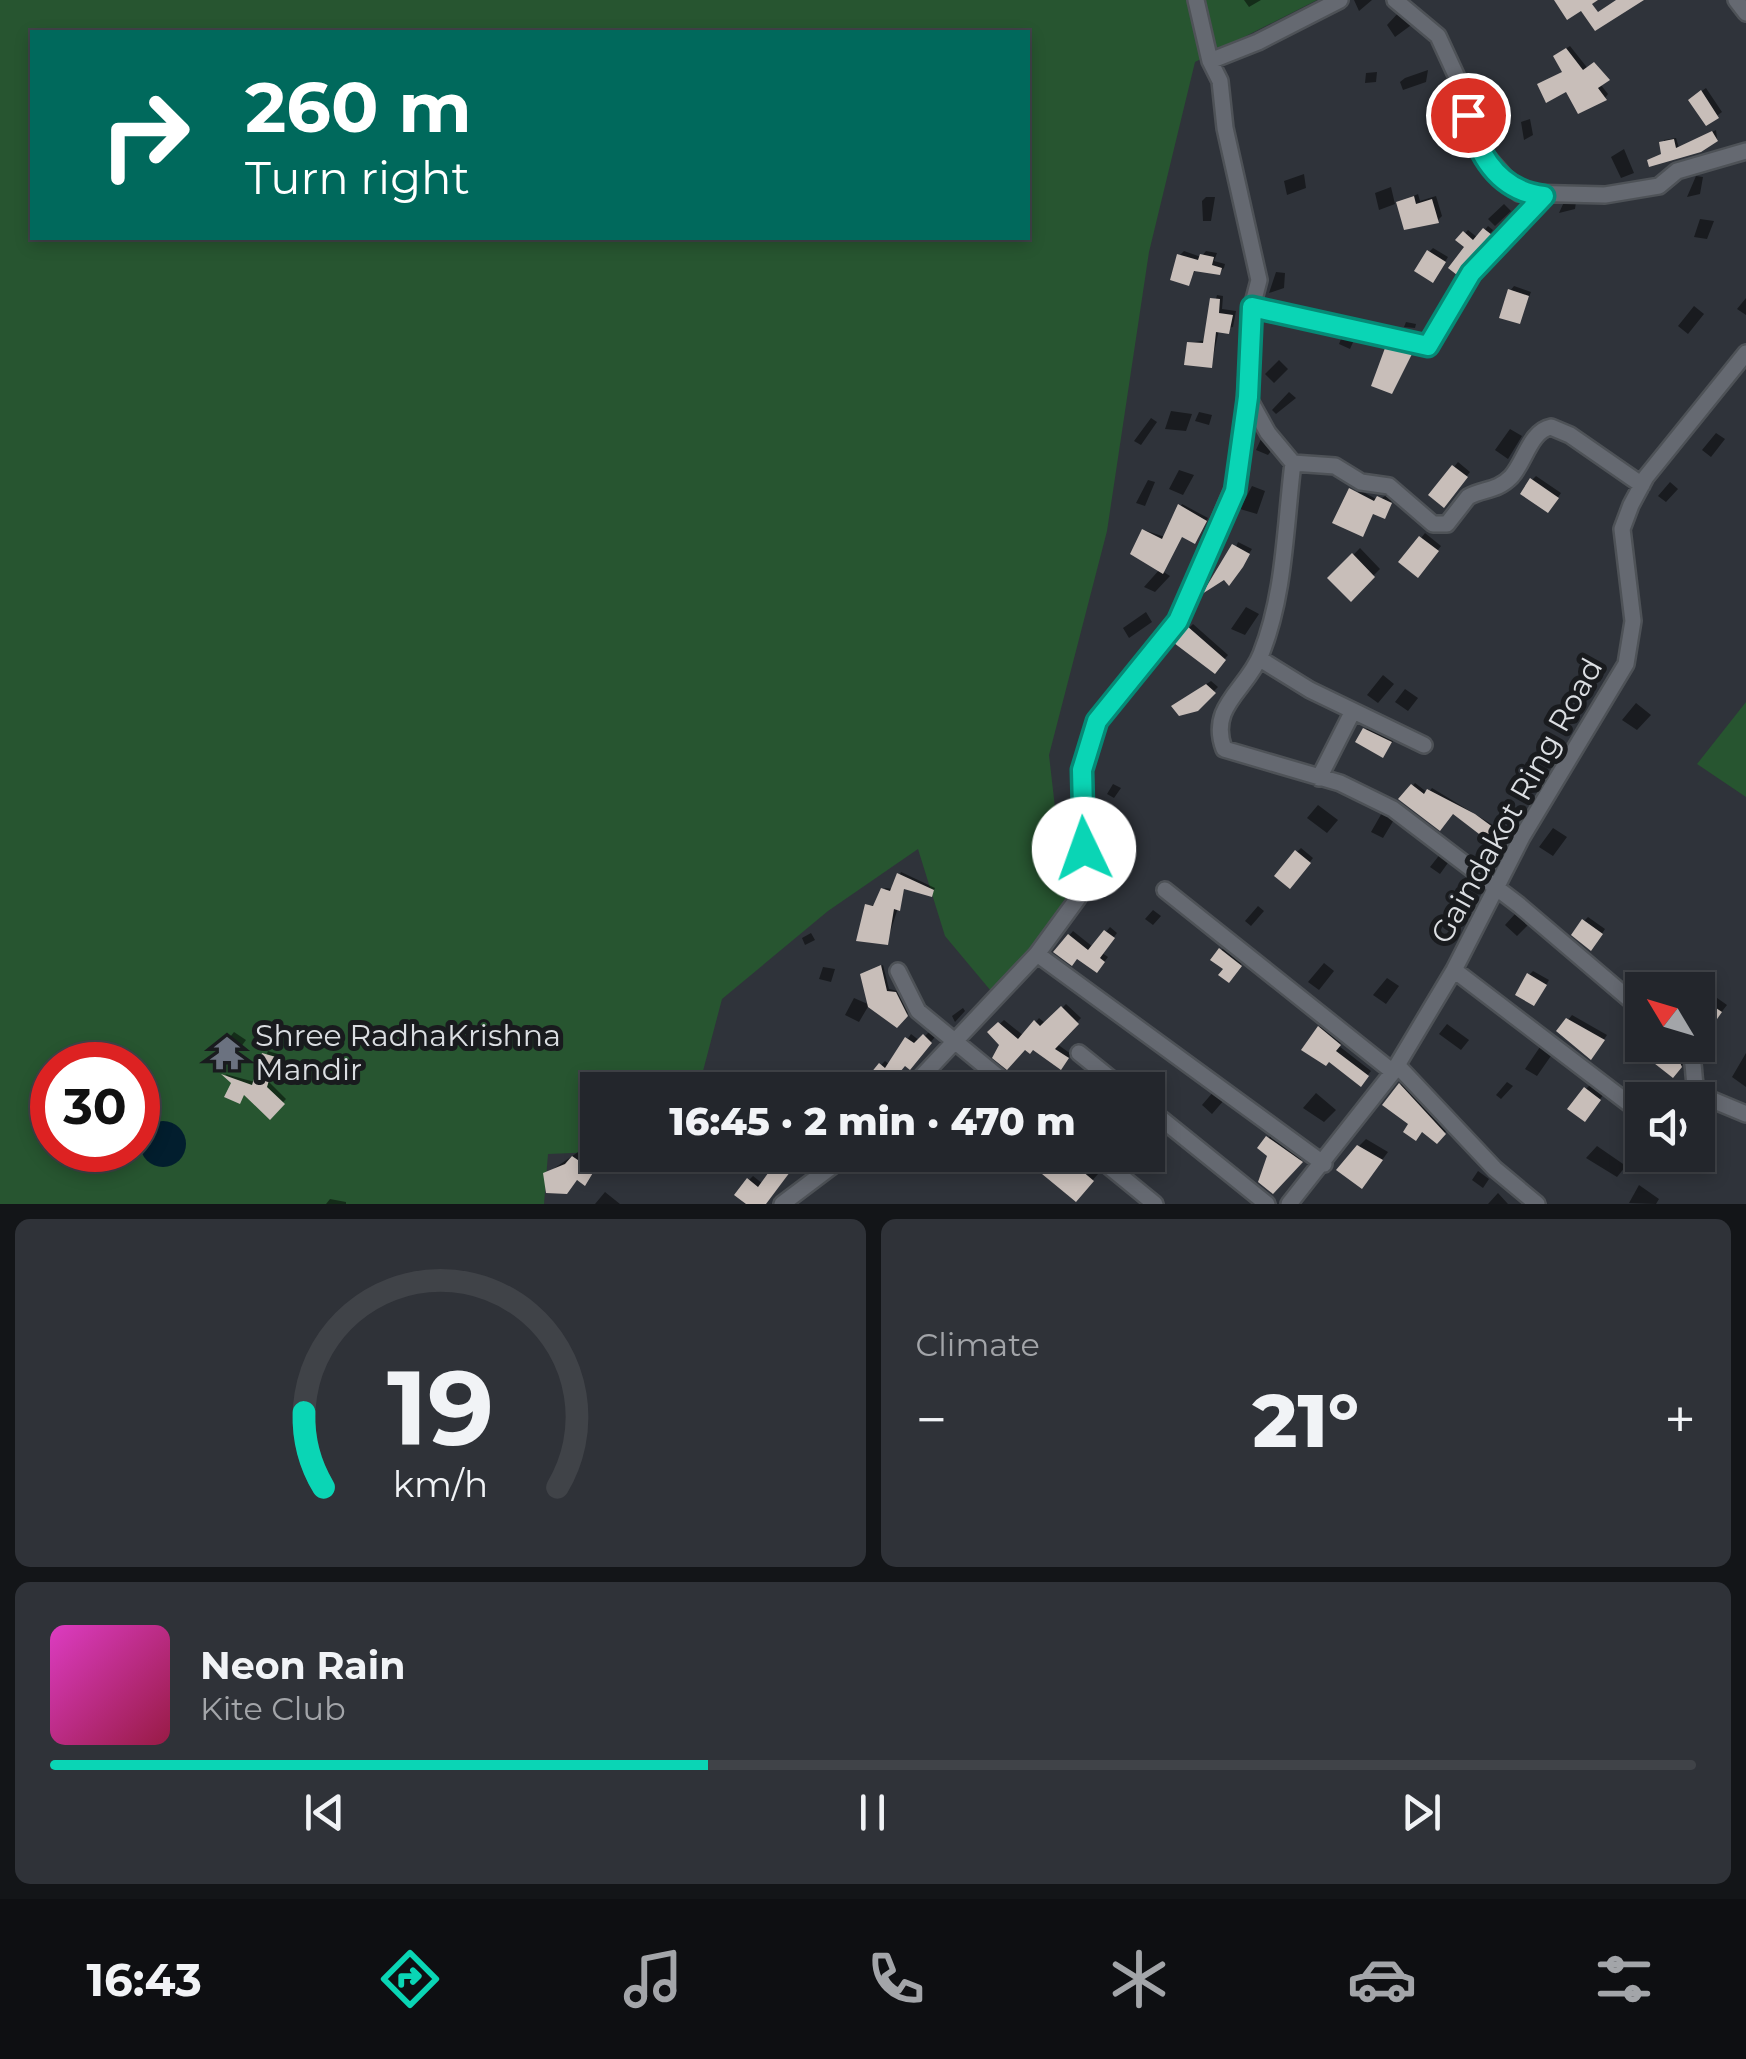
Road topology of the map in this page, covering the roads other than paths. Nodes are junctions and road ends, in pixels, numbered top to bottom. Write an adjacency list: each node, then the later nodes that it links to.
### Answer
1 (1196, 0): 6 (street)
2 (1340, 0): 6 (street)
3 (1395, 0): 8 (street)
4 (1736, 0): 5 (street)
5 (1746, 13)
6 (1210, 60): 9 (street)
7 (1746, 151): 8 (street)
8 (1544, 196): 9 (street)
9 (1252, 307): 11 (street)
10 (1746, 353): 13 (street, Gaindakot Ring Road)
11 (1248, 397): 12 (street); 20 (street)
12 (1293, 464): 13 (street); 14 (street)
13 (1642, 485): 18 (street, Gaindakot Ring Road)
14 (1260, 659): 15 (street); 17 (street)
15 (1353, 710): 16 (street); 17 (street)
16 (1424, 745)
17 (1318, 778): 18 (street)
18 (1495, 887): 21 (street, Gaindakot Ring Road); 23 (street)
19 (1165, 890): 27 (street)
20 (1037, 954): 24 (street); 34 (street)
21 (1454, 970): 27 (street, Gaindakot Ring Road); 31 (street)
22 (898, 972): 24 (street)
23 (1625, 996)
24 (953, 1041): 28 (street); 29 (street)
25 (1079, 1052): 30 (street)
26 (1693, 1062): 32 (street)
27 (1395, 1068): 34 (street, Gaindakot Ring Road); 41 (street)
28 (925, 1072)
29 (992, 1072)
30 (1104, 1072)
31 (1625, 1101)
32 (1746, 1114)
33 (1165, 1122): 39 (street)
34 (1324, 1164): 40 (street, Gaindakot Ring Road)
35 (824, 1172): 37 (street)
36 (1116, 1172): 38 (street)
37 (782, 1204)
38 (1156, 1204)
39 (1266, 1204)
40 (1289, 1204)
41 (1537, 1204)

